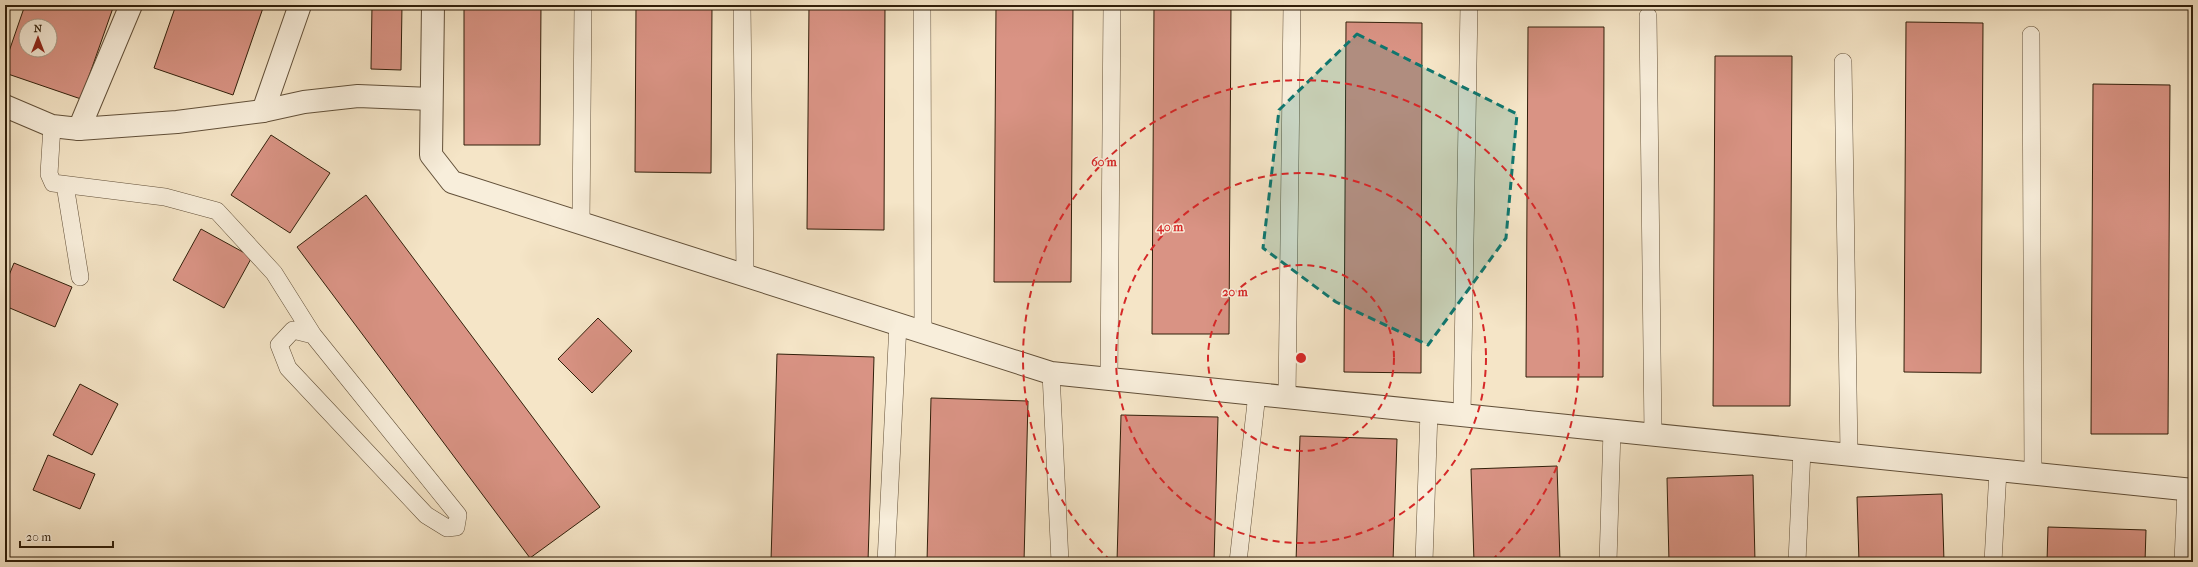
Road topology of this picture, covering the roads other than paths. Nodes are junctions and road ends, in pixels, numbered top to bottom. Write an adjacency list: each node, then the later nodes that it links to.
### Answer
1 (131, 5): 17 (street)
2 (300, 5): 15 (street)
3 (433, 5): 13 (street)
4 (583, 5): 19 (lane)
5 (742, 5): 20 (lane)
6 (922, 5): 23 (lane)
7 (1112, 5): 26 (lane)
8 (1292, 5): 28 (lane)
9 (1469, 5): 30 (lane)
10 (1648, 16): 32 (lane)
11 (2031, 35): 36 (lane)
12 (1843, 62): 34 (lane)
13 (431, 99): 15 (street); 19 (street)
14 (5, 106): 16 (street)
15 (263, 112): 17 (street)
16 (52, 126): 17 (street); 18 (lane)
17 (79, 129)
18 (64, 185): 21 (lane); 24 (lane)
19 (581, 223): 20 (street)
20 (745, 275): 22 (street)
21 (80, 278)
22 (898, 324): 23 (street); 38 (lane)
23 (923, 332): 25 (street)
24 (313, 335): 24 (lane)
25 (1051, 373): 26 (street); 39 (lane)
26 (1109, 378): 27 (street)
27 (1257, 394): 28 (street); 40 (lane)
28 (1287, 397): 29 (street)
29 (1430, 411): 30 (street); 41 (lane)
30 (1462, 415): 31 (street)
31 (1612, 430): 32 (street); 42 (lane)
32 (1653, 434): 33 (street)
33 (1802, 450): 34 (street); 43 (lane)
34 (1849, 454): 35 (street)
35 (1998, 470): 36 (street); 44 (lane)
36 (2033, 473): 37 (street)
37 (2189, 489): 45 (lane)
38 (886, 562)
39 (1060, 562)
40 (1238, 562)
41 (1424, 562)
42 (1608, 562)
43 (1797, 562)
44 (1993, 562)
45 (2183, 562)

